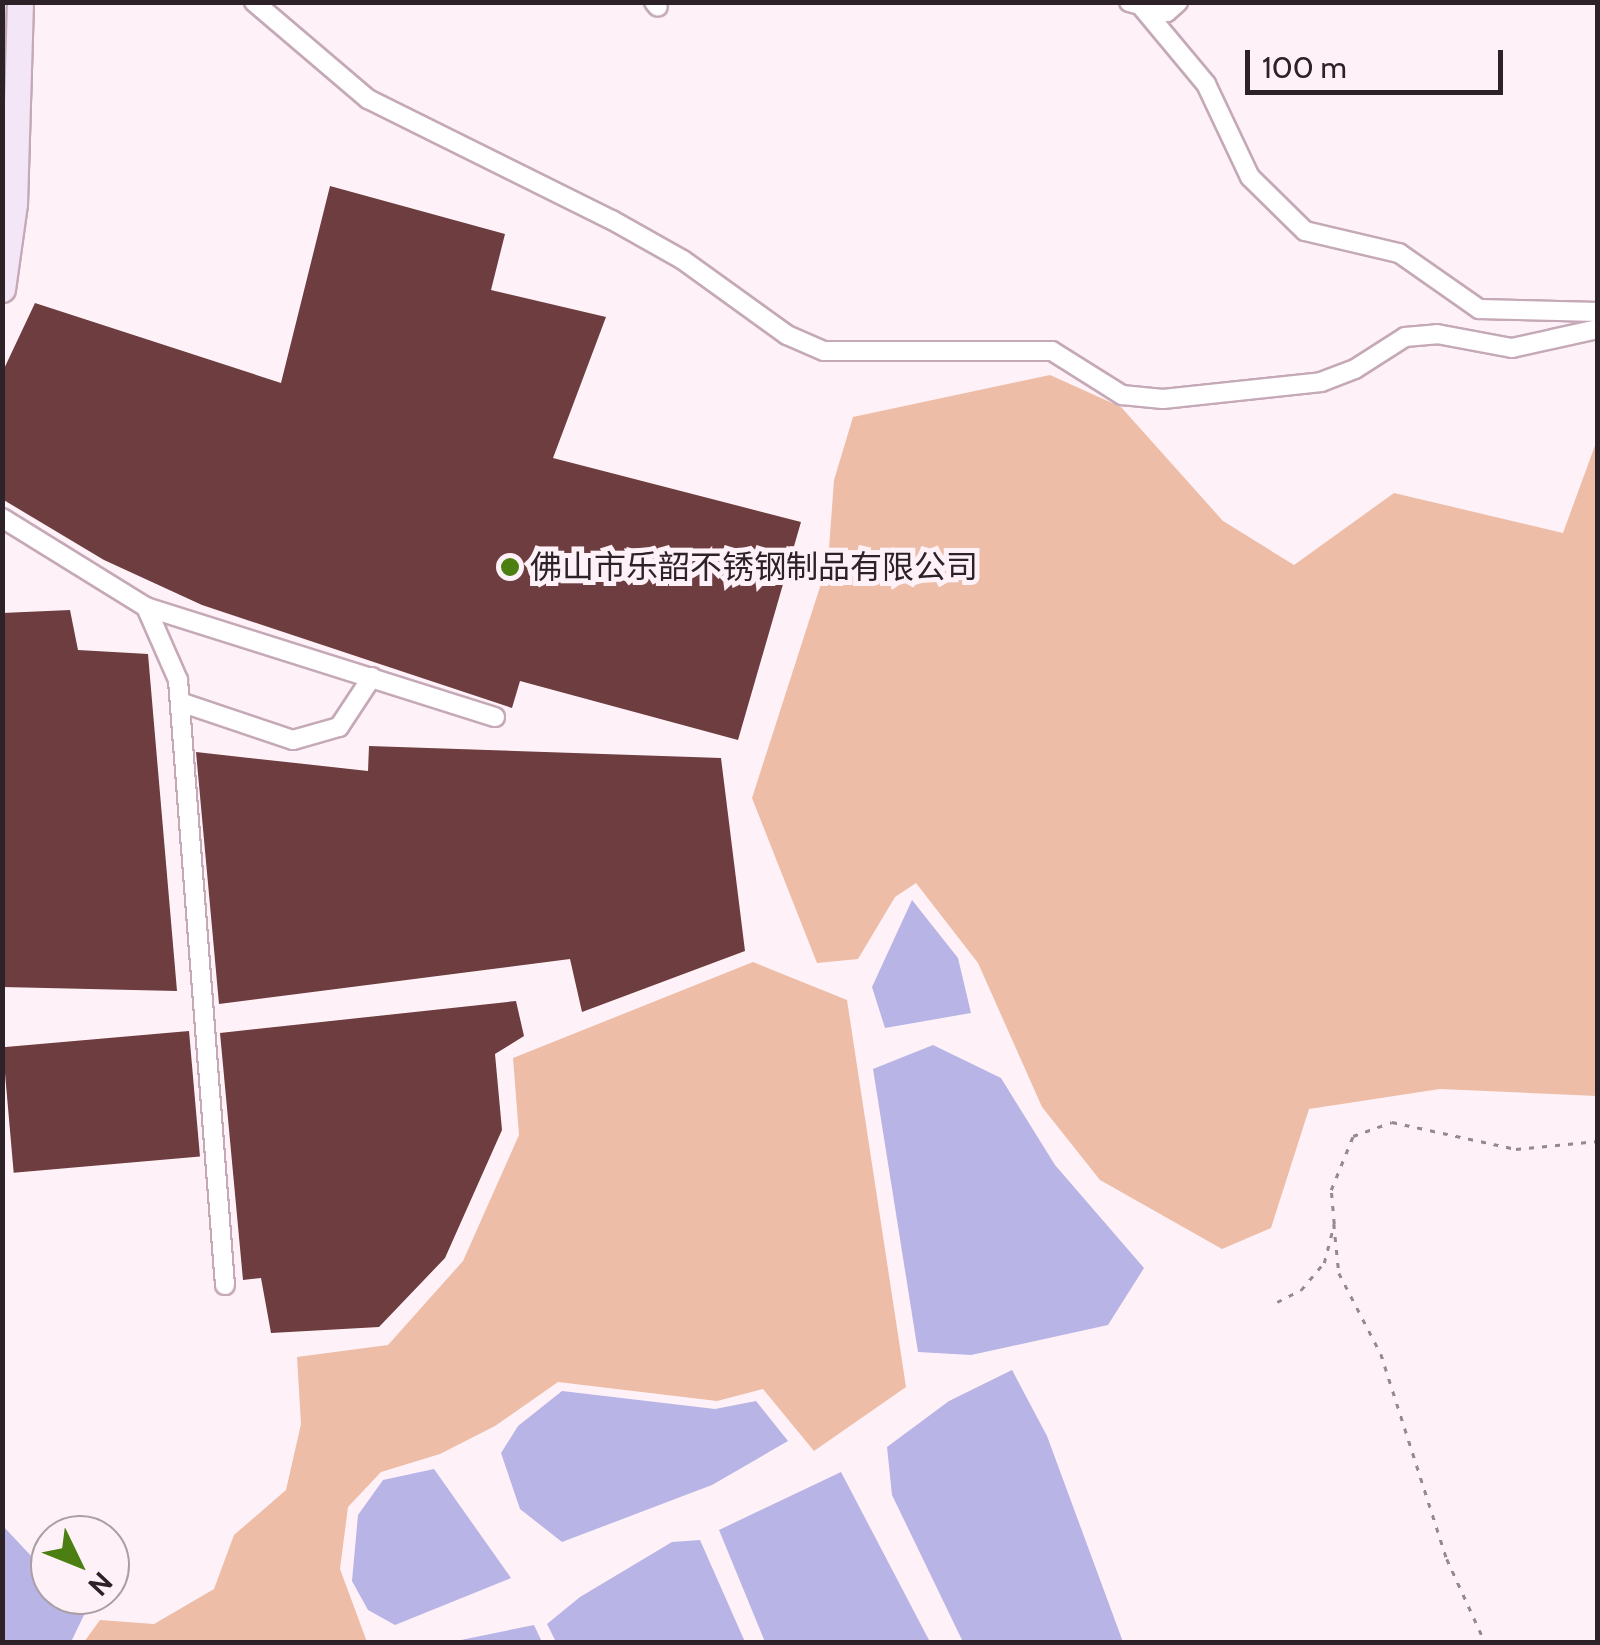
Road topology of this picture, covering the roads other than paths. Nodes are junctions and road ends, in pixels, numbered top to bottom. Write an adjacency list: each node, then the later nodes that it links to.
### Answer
1 (20, 2): 5 (main road)
2 (254, 2): 7 (street)
3 (1178, 2): 4 (street)
4 (1135, 4): 6 (street)
5 (2, 290)
6 (1598, 312)
7 (1598, 329)
8 (2, 518): 9 (street)
9 (146, 606): 10 (street); 11 (street)
10 (372, 677): 11 (street); 12 (street)
11 (180, 702): 13 (street)
12 (495, 717)
13 (225, 1286)

